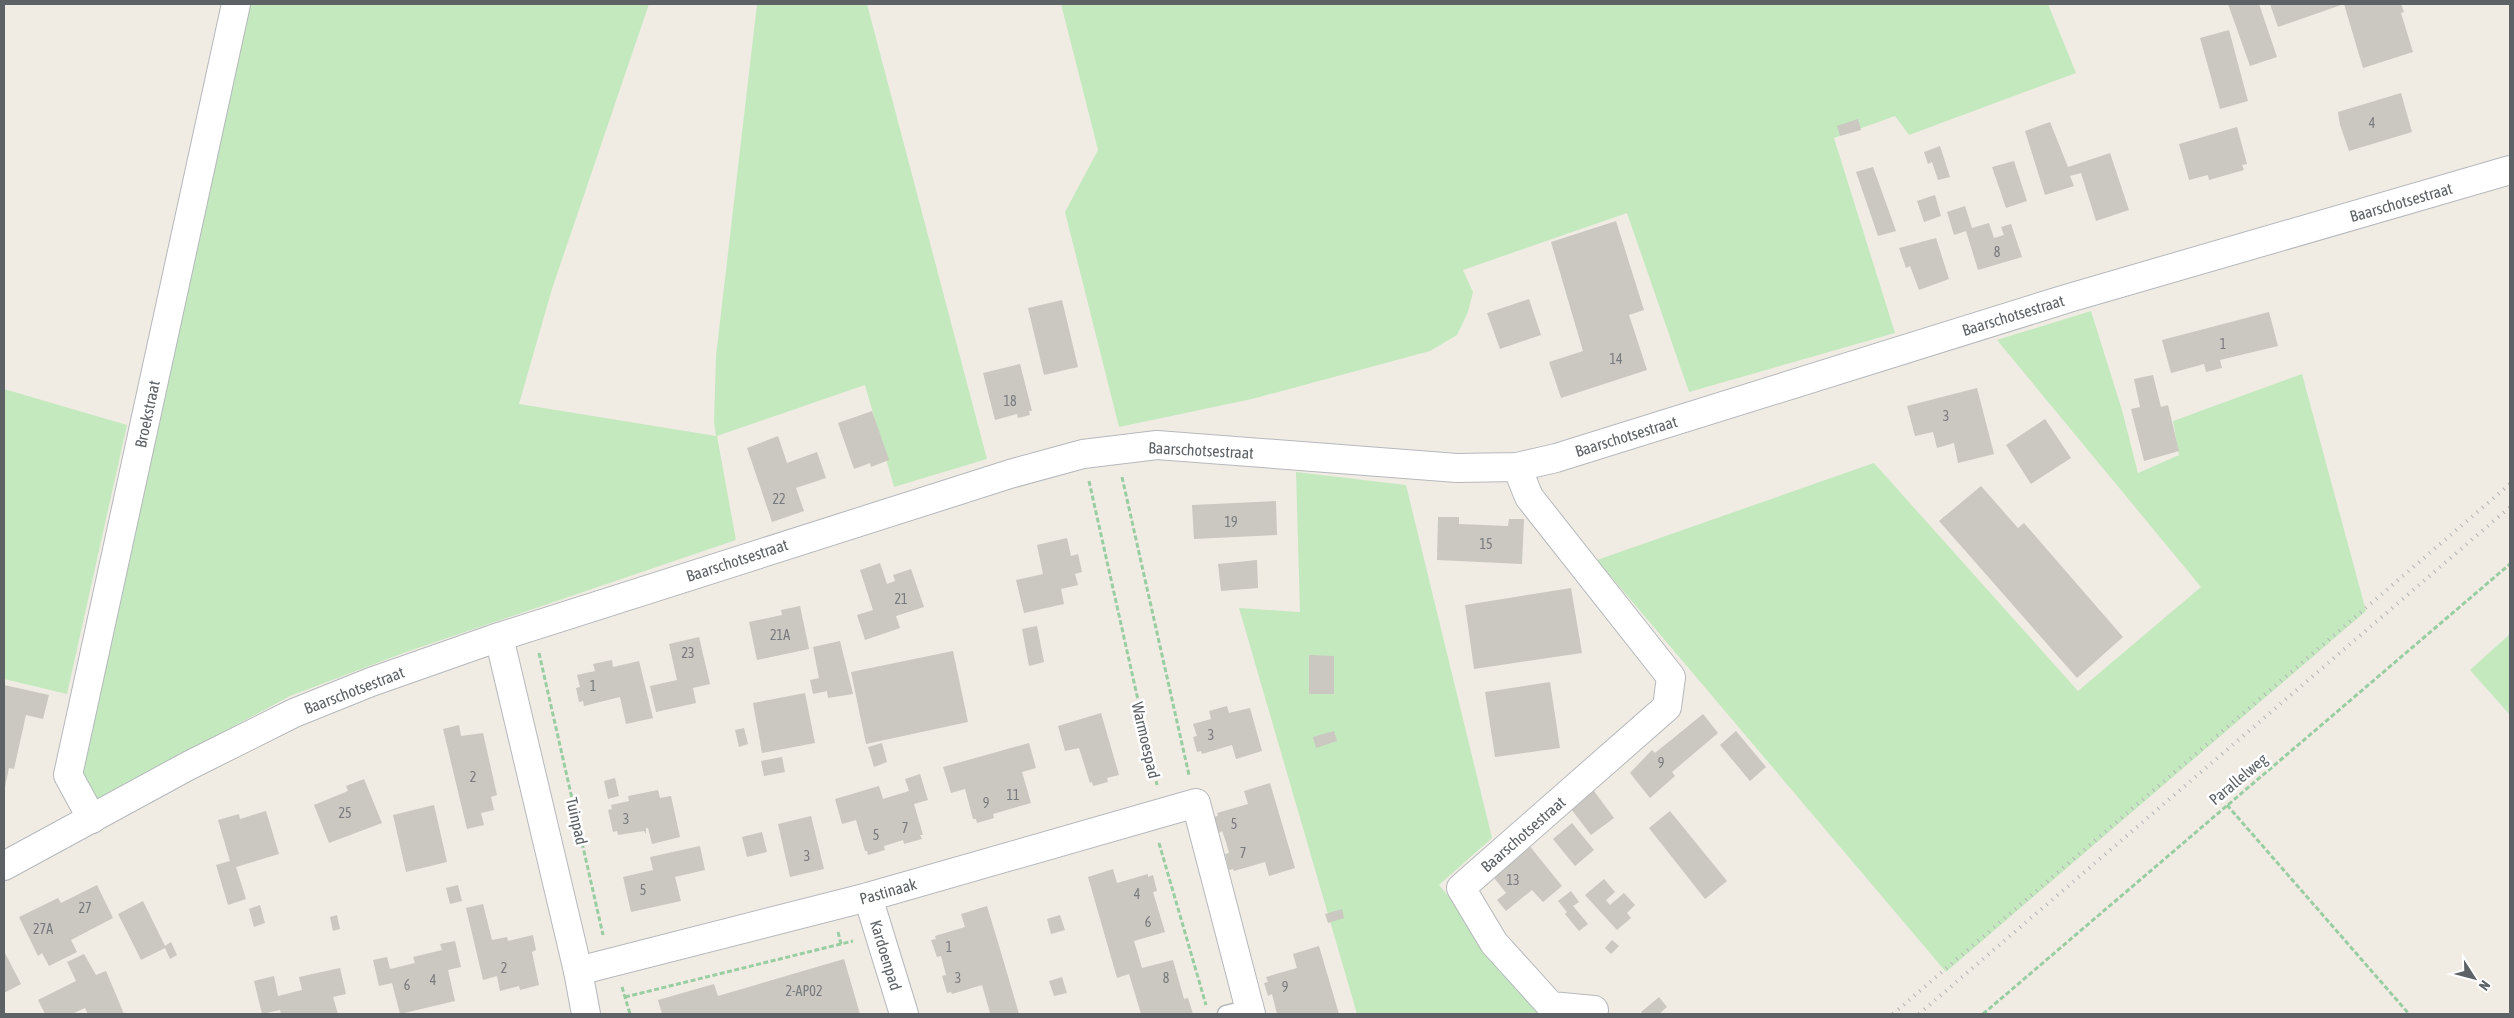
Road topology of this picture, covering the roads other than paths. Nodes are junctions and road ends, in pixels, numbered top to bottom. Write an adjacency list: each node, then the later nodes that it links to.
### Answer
1 (236, 4): 5 (street, Broekstraat)
2 (2510, 170): 3 (street, Baarschotsestraat)
3 (1517, 467): 4 (street, Baarschotsestraat); 9 (street, Baarschotsestraat)
4 (499, 637): 5 (street, Baarschotsestraat); 8 (street, Tuinpad)
5 (92, 818): 6 (street, Baarschotsestraat)
6 (4, 866)
7 (868, 897): 8 (street, Pastinaak); 10 (street, Pastinaak); 12 (street, Kardoenpad)
8 (578, 971): 11 (street, Tuinpad)
9 (1594, 1010)
10 (1242, 1012)
11 (586, 1014)
12 (904, 1014)

